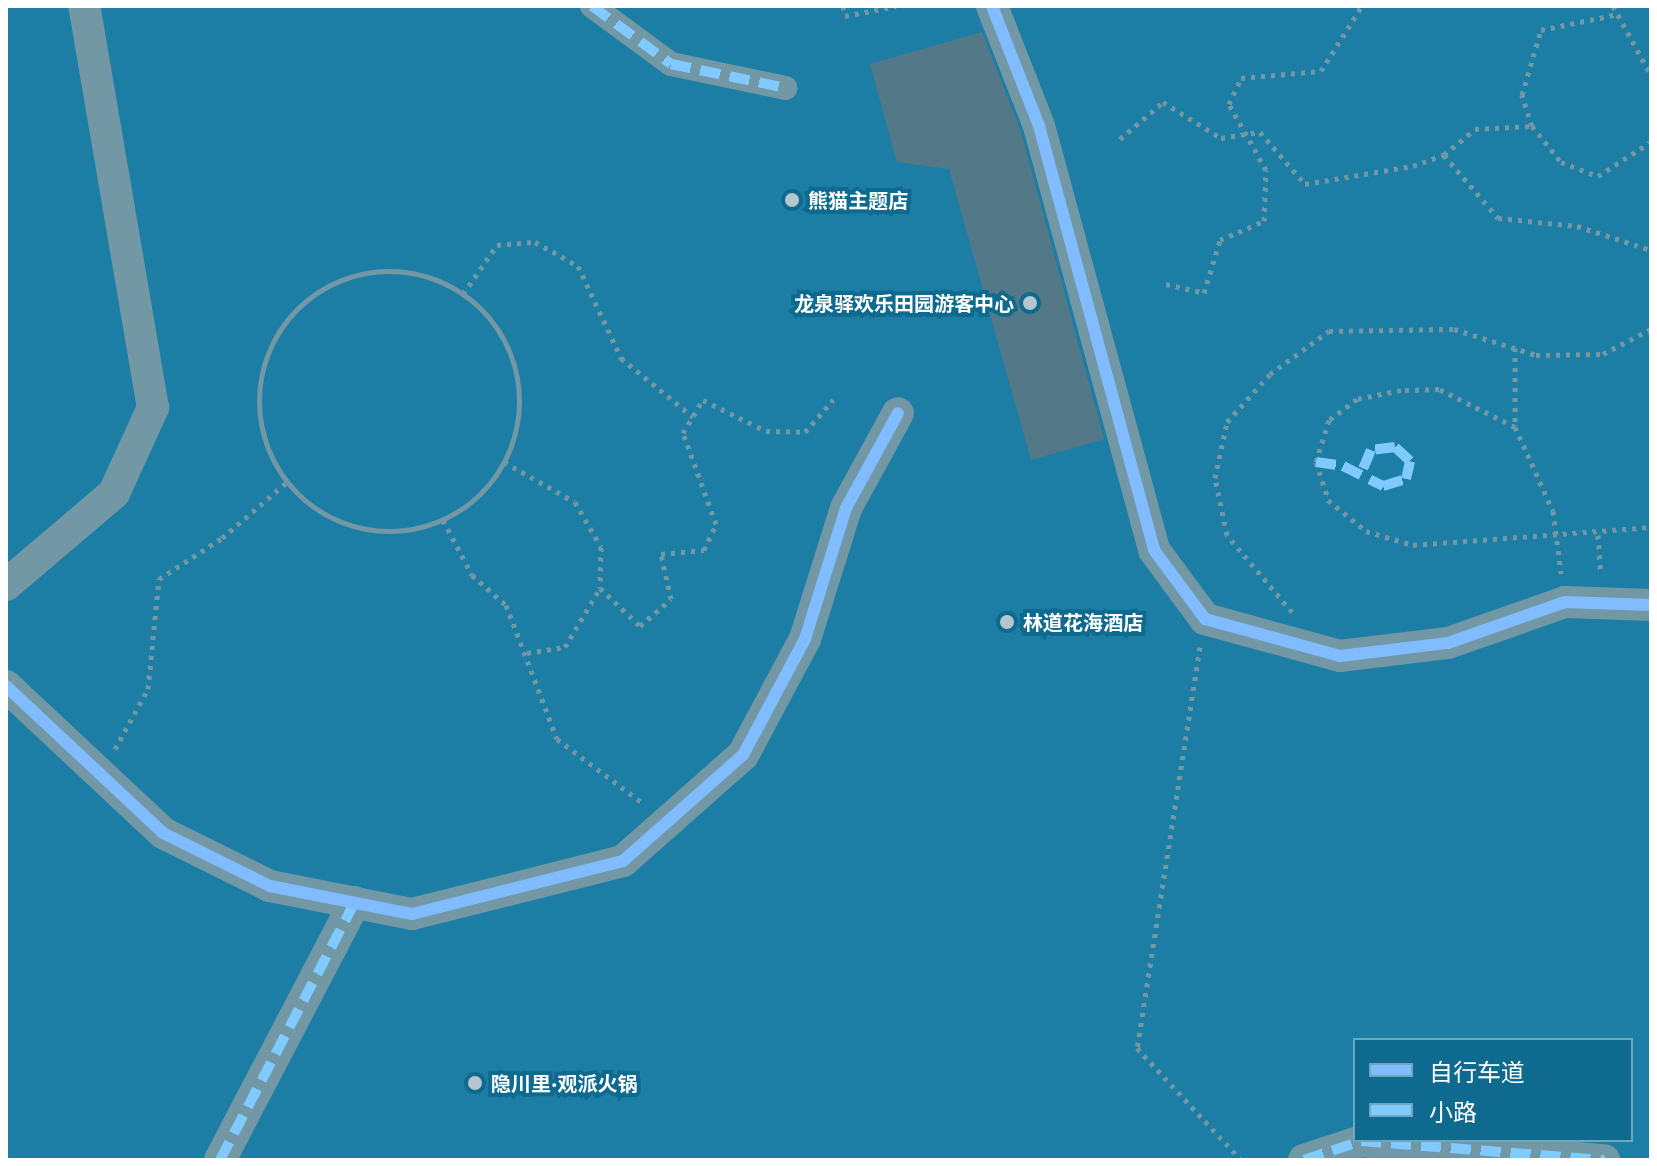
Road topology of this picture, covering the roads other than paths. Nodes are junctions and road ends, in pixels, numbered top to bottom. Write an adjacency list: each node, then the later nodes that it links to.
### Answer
1 (84, 6): 6 (street)
2 (592, 6): 4 (street)
3 (992, 6): 7 (street)
4 (786, 88)
5 (898, 413): 9 (street)
6 (6, 585)
7 (1651, 605)
8 (6, 686): 9 (street)
9 (355, 902): 12 (street)
10 (1358, 1142): 13 (street)
11 (1374, 1142): 14 (street)
12 (220, 1160)
13 (1304, 1160)
14 (1604, 1160)

